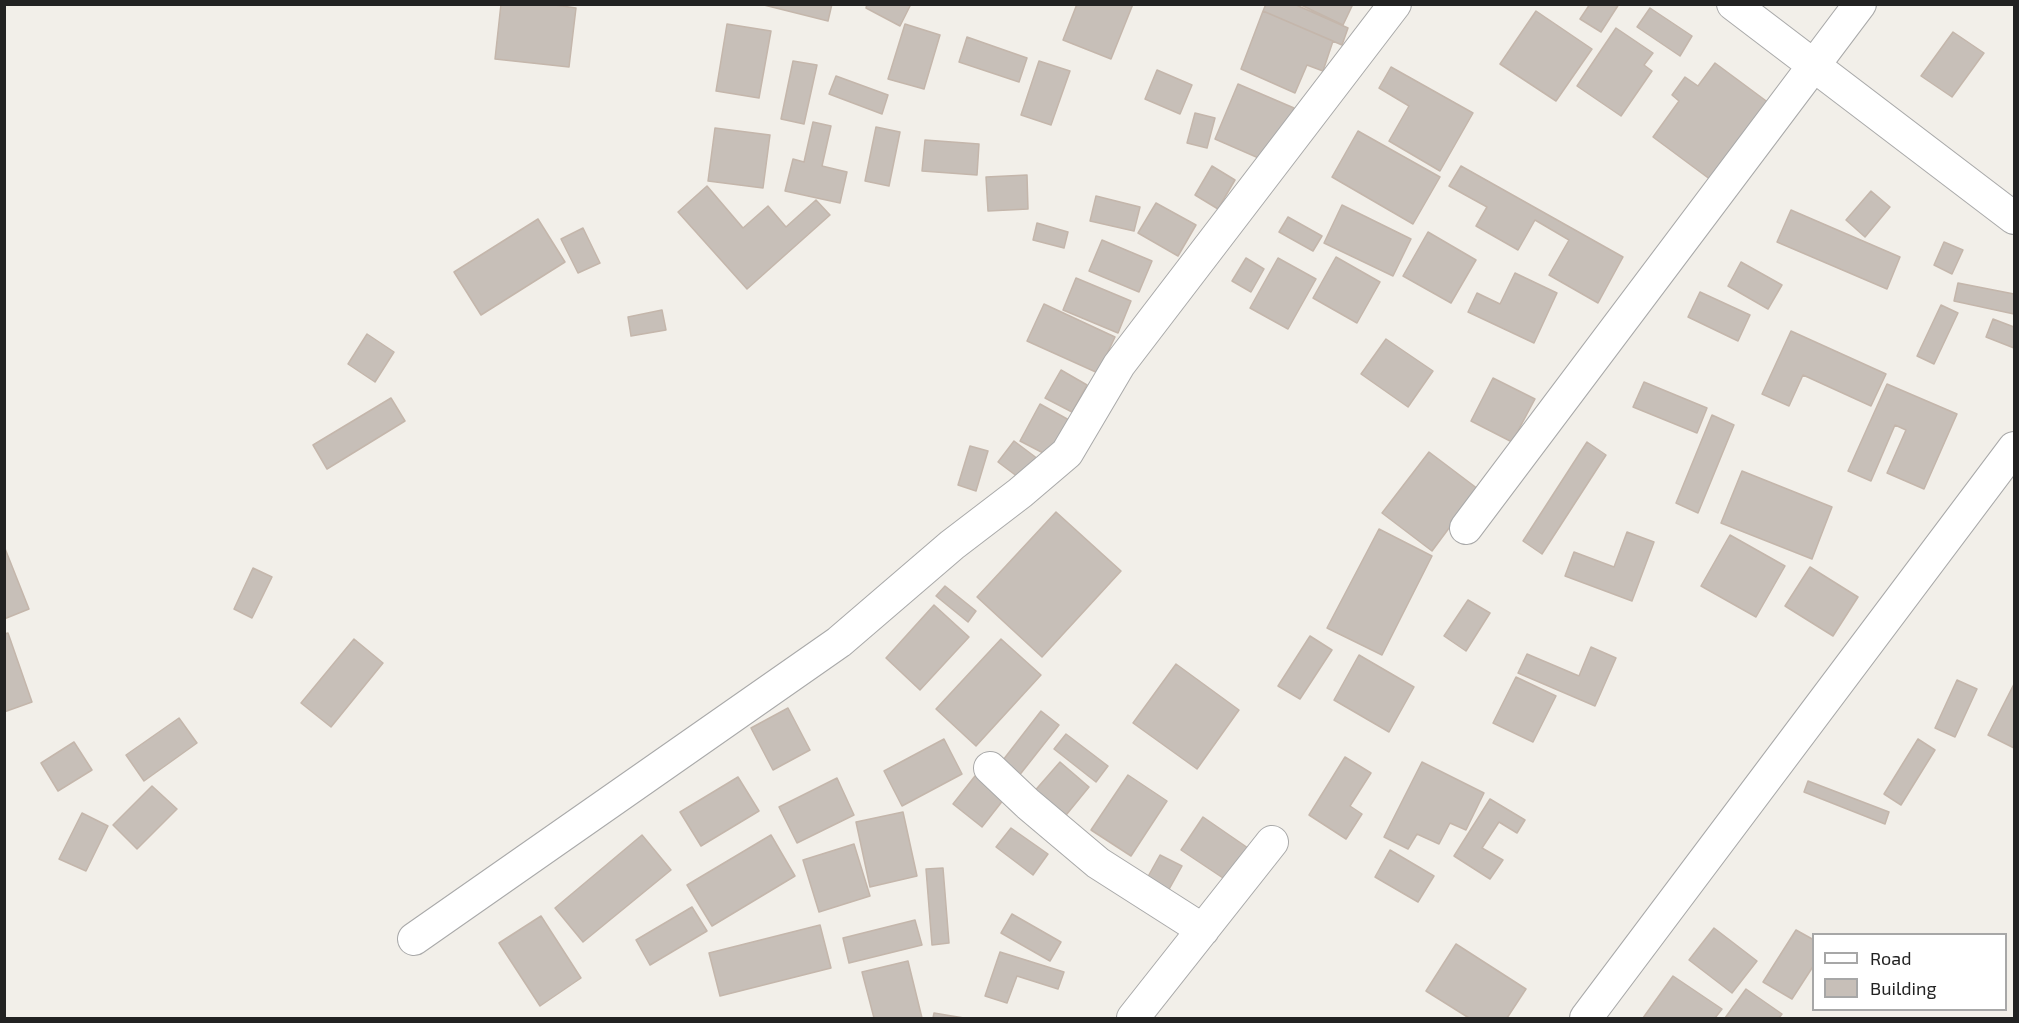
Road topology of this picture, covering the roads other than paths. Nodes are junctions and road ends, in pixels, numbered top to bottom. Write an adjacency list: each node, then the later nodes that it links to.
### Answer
1 (1395, 4): 11 (street)
2 (1733, 4): 4 (street)
3 (1860, 4): 4 (street)
4 (1813, 67): 5 (street); 7 (street)
5 (2014, 218)
6 (2014, 448): 13 (street)
7 (1466, 528)
8 (990, 768): 10 (street)
9 (1272, 842): 10 (street)
10 (1203, 930): 12 (street)
11 (414, 939)
12 (1133, 1018)
13 (1586, 1018)

